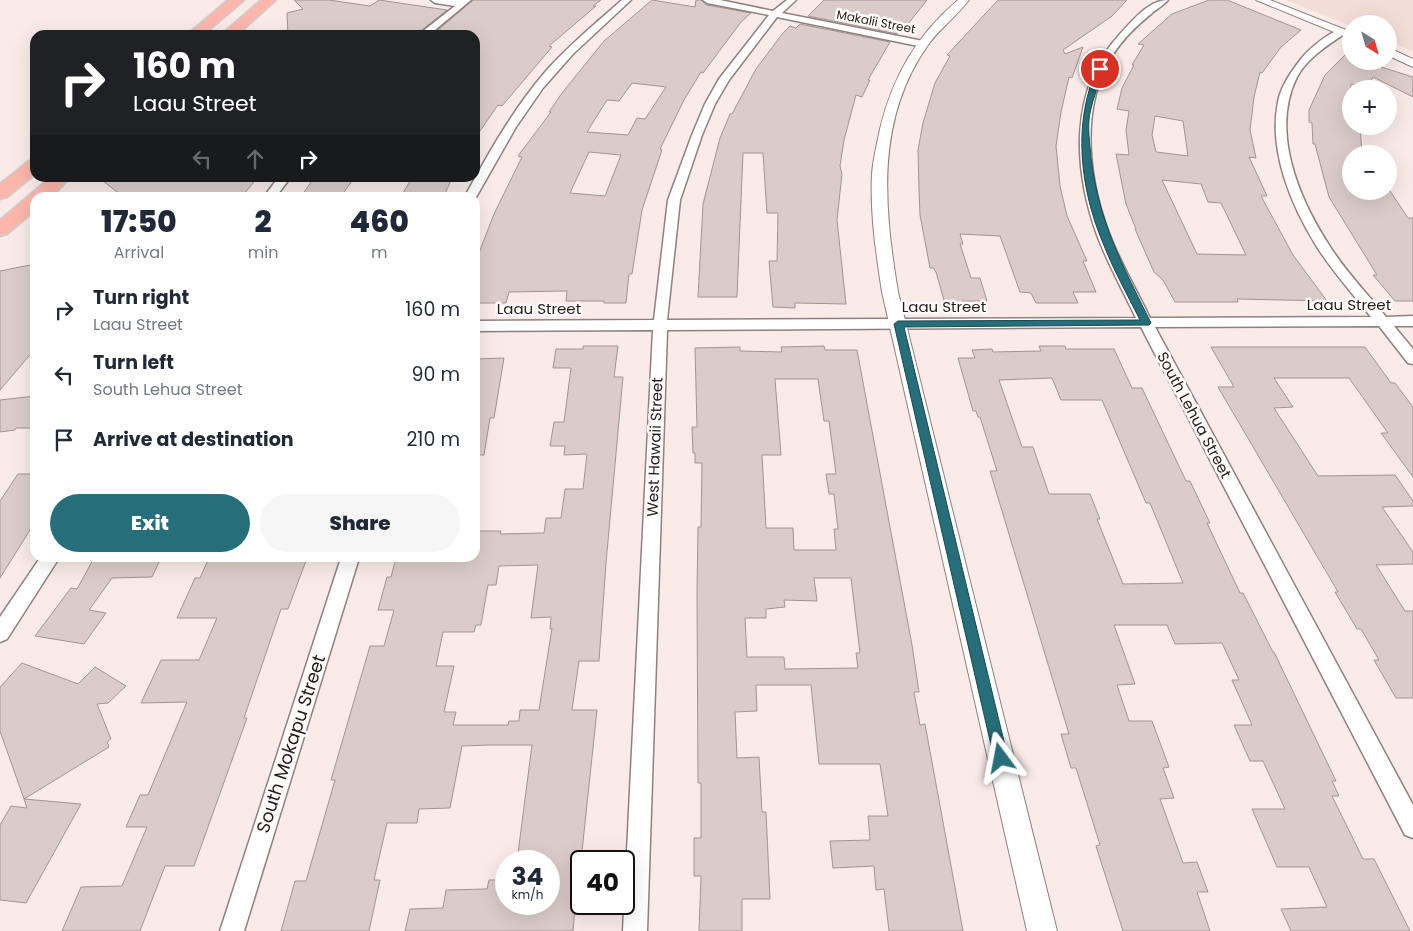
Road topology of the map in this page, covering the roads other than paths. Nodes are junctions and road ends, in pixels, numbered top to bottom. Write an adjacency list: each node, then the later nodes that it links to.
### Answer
1 (237, 0): 12 (main road)
2 (269, 0): 13 (main road)
3 (435, 0): 10 (street)
4 (627, 0): 21 (street)
5 (707, 0): 11 (street, Makalii Street)
6 (792, 0): 11 (street, West Hawaii Street)
7 (964, 0): 17 (street)
8 (1164, 0): 29 (street, South Lehua Street)
9 (1261, 0): 15 (street)
10 (464, 2): 14 (street)
11 (775, 14): 17 (street, Makalii Street); 31 (street, West Hawaii Street)
12 (200, 30)
13 (234, 30)
14 (429, 30)
15 (1342, 32)
16 (1342, 36): 27 (street)
17 (923, 44): 30 (street)
18 (1398, 56): 19 (street)
19 (1413, 63)
20 (30, 169): 24 (main road)
21 (480, 180)
22 (56, 182): 23 (main road)
23 (44, 192)
24 (0, 193)
25 (30, 204): 26 (main road)
26 (0, 230)
27 (1381, 321): 28 (street, Laau Street); 29 (street, Laau Street); 33 (street)
28 (1413, 321)
29 (1146, 323): 30 (street, Laau Street); 37 (street, South Lehua Street)
30 (898, 324): 31 (street, Laau Street); 40 (street)
31 (660, 325): 32 (street, Laau Street); 39 (street, West Hawaii Street)
32 (480, 326)
33 (1413, 359)
34 (47, 562): 36 (street)
35 (349, 562): 38 (street, South Mokapu Street)
36 (0, 633)
37 (1413, 827)
38 (232, 931)
39 (635, 931)
40 (1042, 931)

